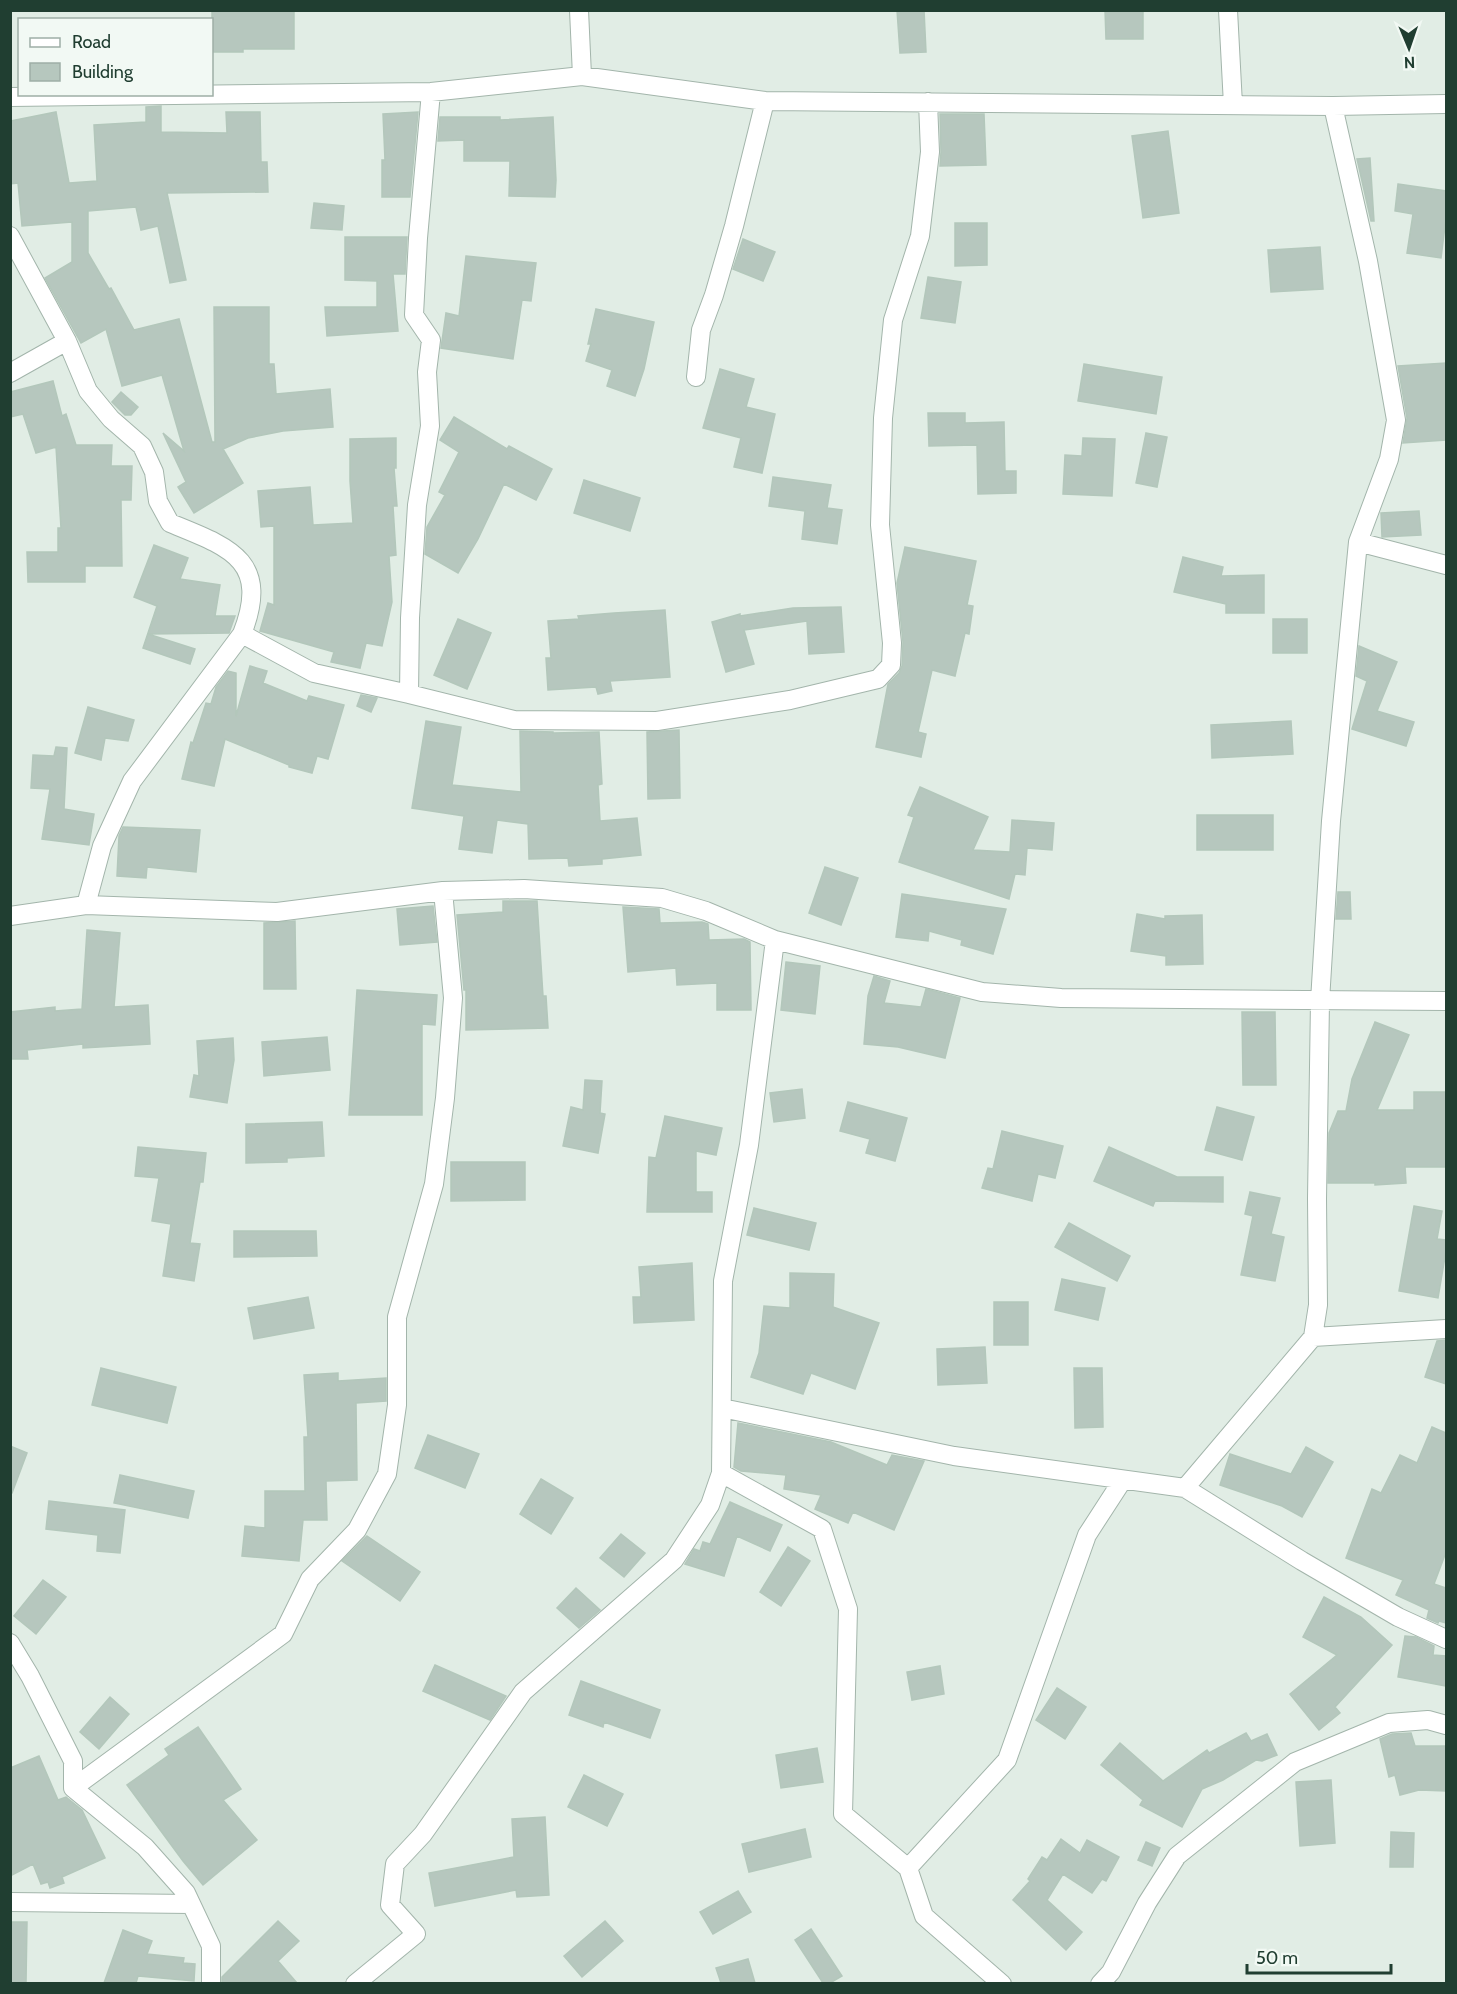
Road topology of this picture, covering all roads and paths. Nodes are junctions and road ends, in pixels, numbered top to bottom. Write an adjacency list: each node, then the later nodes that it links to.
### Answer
1 (579, 10): 3 (street)
2 (1228, 10): 11 (street)
3 (582, 76): 4 (street); 8 (street)
4 (431, 92): 5 (street); 20 (street)
5 (213, 95)
6 (94, 96): 7 (street)
7 (10, 97)
8 (765, 101): 9 (street); 16 (street)
9 (928, 102): 11 (street); 20 (street)
10 (1446, 104): 12 (street)
11 (1233, 105): 12 (street)
12 (1333, 106): 17 (street)
13 (10, 236): 14 (street)
14 (67, 341): 15 (street); 19 (street)
15 (10, 373)
16 (696, 377)
17 (1358, 542): 18 (street); 25 (street)
18 (1446, 565)
19 (242, 634): 20 (street); 22 (street)
20 (409, 694)
21 (443, 891): 22 (street); 24 (street); 36 (street)
22 (86, 905): 23 (street)
23 (10, 916)
24 (775, 940): 25 (street); 29 (street)
25 (1320, 1001): 26 (street); 28 (street)
26 (1446, 1001)
27 (1446, 1329): 28 (street)
28 (1313, 1337): 32 (street)
29 (722, 1408): 30 (street); 31 (street)
30 (721, 1473): 37 (street); 41 (street)
31 (1122, 1480): 32 (street); 37 (street)
32 (1185, 1488): 33 (street)
33 (1446, 1639)
34 (10, 1643): 36 (street)
35 (1446, 1725): 43 (street)
36 (73, 1788): 39 (street)
37 (908, 1868): 42 (street)
38 (10, 1902): 39 (street)
39 (191, 1904): 40 (street)
40 (211, 1983)
41 (355, 1983)
42 (1002, 1983)
43 (1100, 1983)

